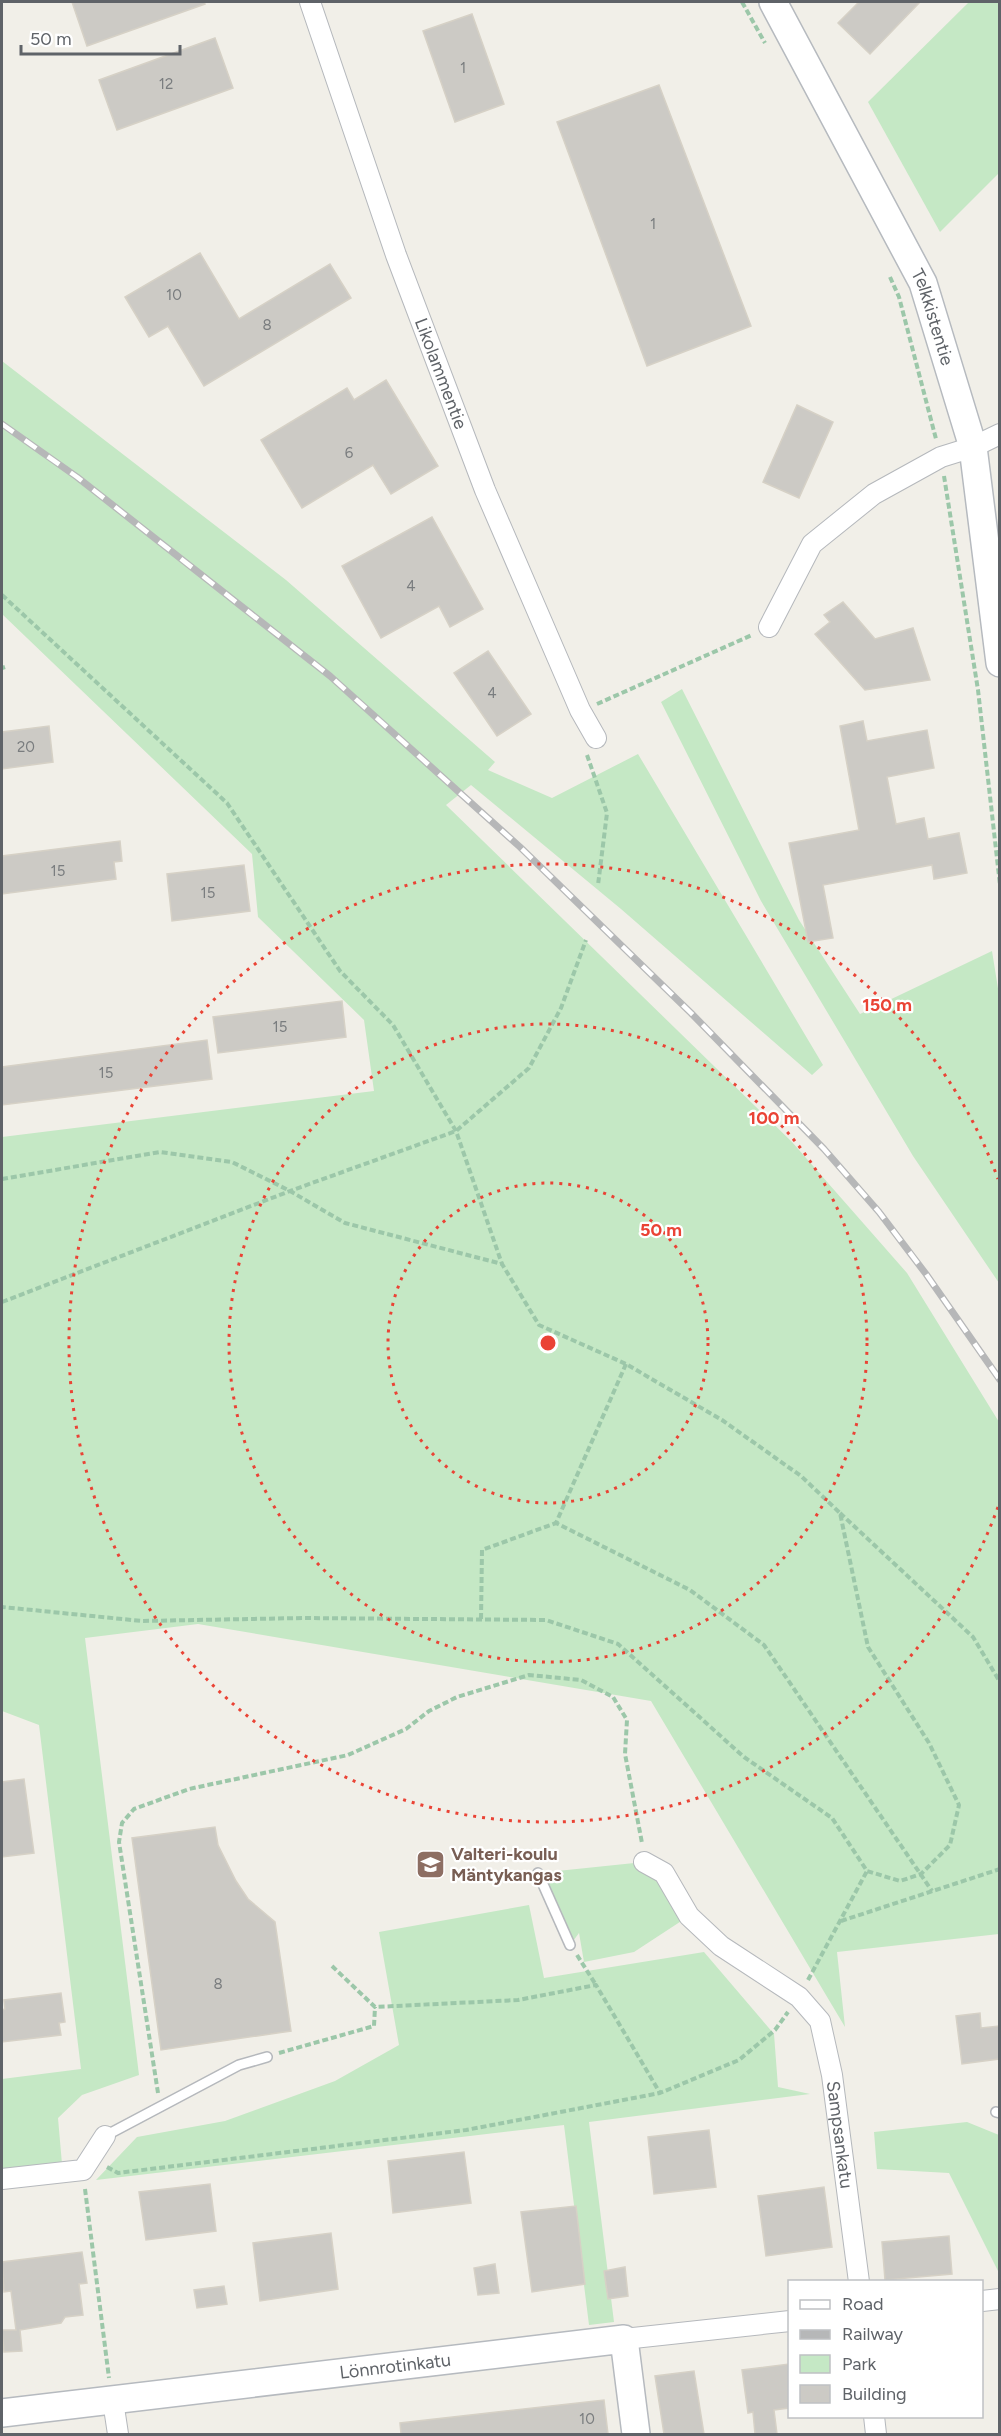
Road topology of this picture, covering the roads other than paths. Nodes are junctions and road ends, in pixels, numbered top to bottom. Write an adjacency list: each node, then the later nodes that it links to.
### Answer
1 (310, 2): 7 (street, Likolammentie)
2 (772, 2): 4 (street, Telkkistentie)
3 (999, 434): 4 (street)
4 (973, 447): 5 (street); 6 (street, Telkkistentie)
5 (769, 627)
6 (999, 663)
7 (596, 738)
8 (644, 1862): 14 (street, Sampsankatu)
9 (538, 1874): 10 (lane)
10 (570, 1945)
11 (267, 2056): 12 (lane)
12 (105, 2136): 13 (street)
13 (2, 2179)
14 (860, 2280)
15 (999, 2299): 16 (street)
16 (983, 2301)
17 (788, 2321): 18 (street, Lönnrotinkatu)
18 (624, 2339): 19 (street, Lönnrotinkatu); 23 (street)
19 (113, 2401): 20 (street, Lönnrotinkatu); 22 (street)
20 (2, 2413)
21 (874, 2418): 24 (street)
22 (118, 2434)
23 (636, 2434)
24 (876, 2434)

